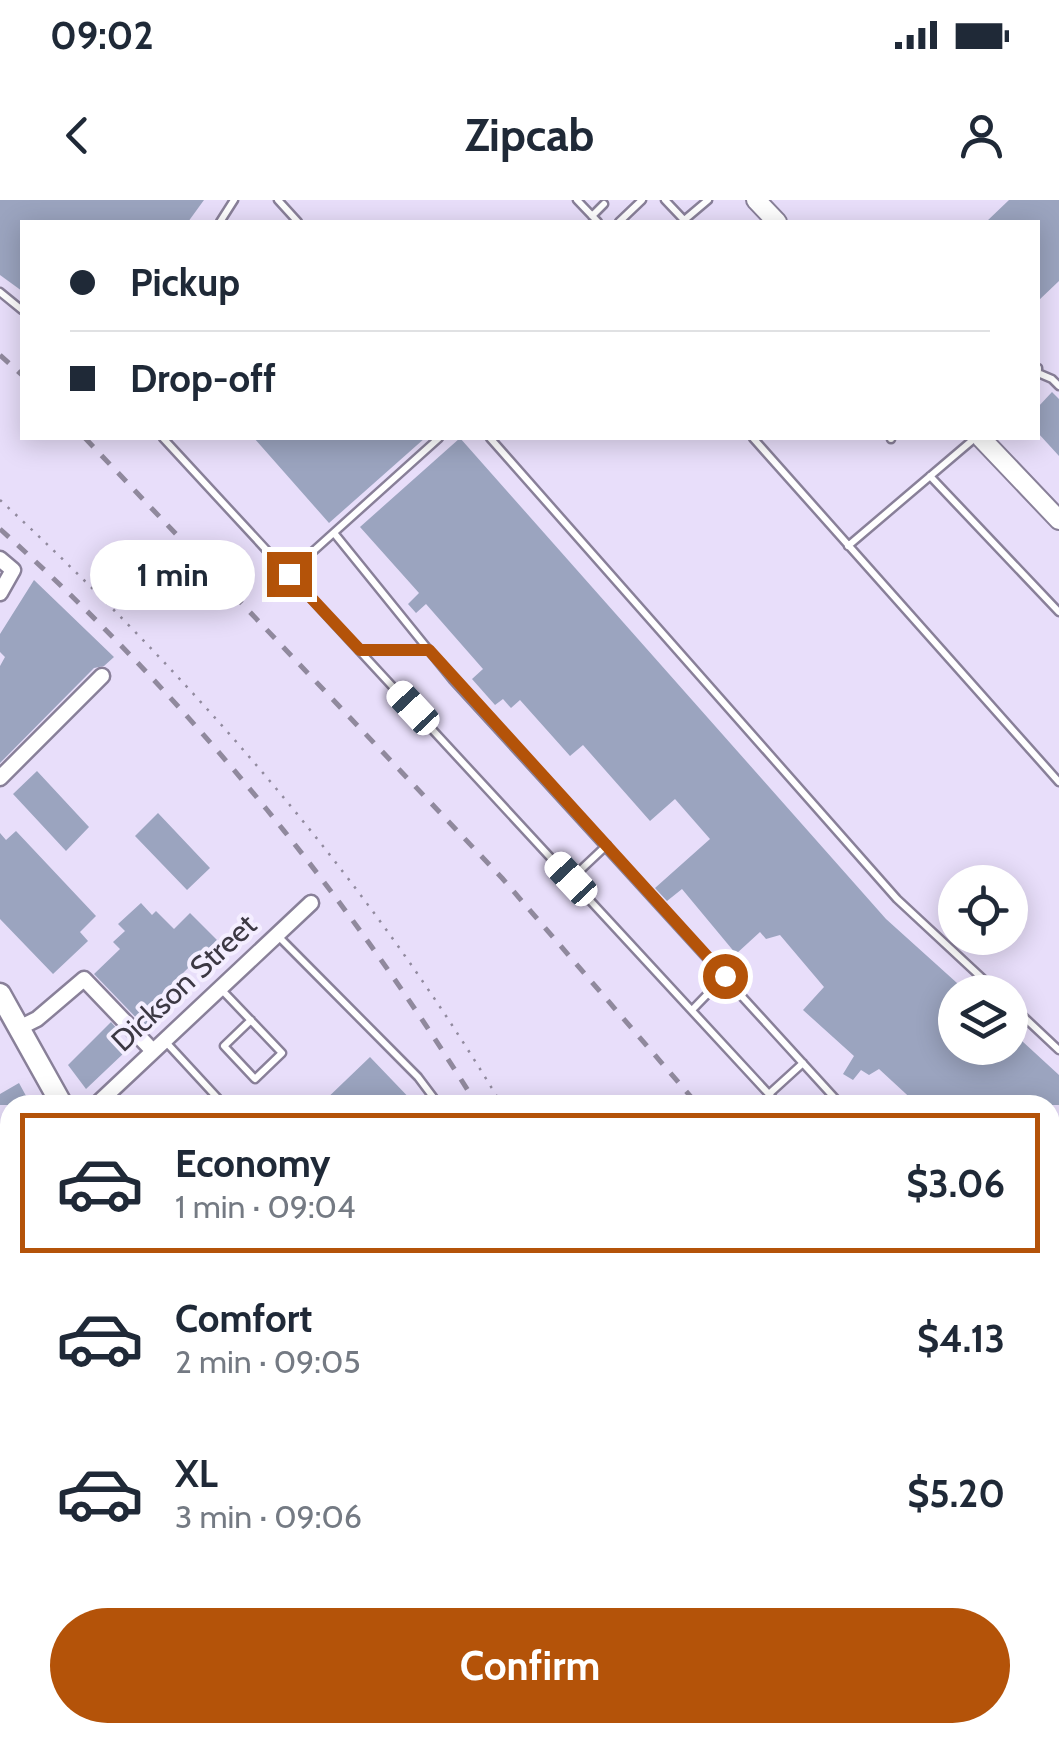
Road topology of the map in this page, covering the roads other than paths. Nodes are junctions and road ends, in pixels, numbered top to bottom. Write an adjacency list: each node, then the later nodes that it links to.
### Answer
1 (278, 200): 9 (lane)
2 (642, 200): 10 (lane)
3 (665, 200): 11 (lane)
4 (708, 200): 12 (lane)
5 (756, 200): 13 (street)
6 (580, 201): 8 (lane)
7 (604, 204): 8 (lane)
8 (595, 219)
9 (296, 220)
10 (621, 220)
11 (682, 220)
12 (684, 220)
13 (775, 220)
14 (0, 292): 15 (lane)
15 (20, 308)
16 (166, 440): 27 (lane)
17 (437, 440): 24 (lane)
18 (492, 440): 39 (lane)
19 (755, 440): 25 (lane)
20 (975, 440): 22 (lane)
21 (980, 440): 23 (street)
22 (930, 476): 25 (lane); 29 (lane)
23 (1059, 520)
24 (334, 533): 27 (lane); 31 (lane)
25 (848, 546): 34 (lane)
26 (0, 559): 28 (street)
27 (289, 574): 30 (lane)
28 (0, 593)
29 (1059, 612)
30 (360, 650): 31 (lane); 36 (lane)
31 (429, 650): 35 (lane)
32 (102, 676): 33 (street)
33 (0, 778)
34 (1059, 782)
35 (607, 844): 36 (lane); 40 (lane)
36 (571, 879): 43 (lane)
37 (311, 903): 38 (street, Dickson Street)
38 (276, 934): 41 (street, Dickson Street); 54 (lane)
39 (979, 975)
40 (725, 976): 43 (lane); 49 (lane)
41 (220, 987): 44 (lane); 47 (street, Dickson Street)
42 (0, 994): 46 (main road)
43 (692, 1010): 50 (lane)
44 (251, 1020): 44 (lane)
45 (1028, 1021): 48 (lane)
46 (19, 1028): 47 (street); 51 (main road)
47 (157, 1045): 52 (street, Dickson Street); 53 (lane)
48 (1059, 1050)
49 (804, 1063): 50 (lane); 55 (lane)
50 (769, 1094)
51 (56, 1095)
52 (106, 1095)
53 (213, 1095)
54 (432, 1095)
55 (833, 1095)

